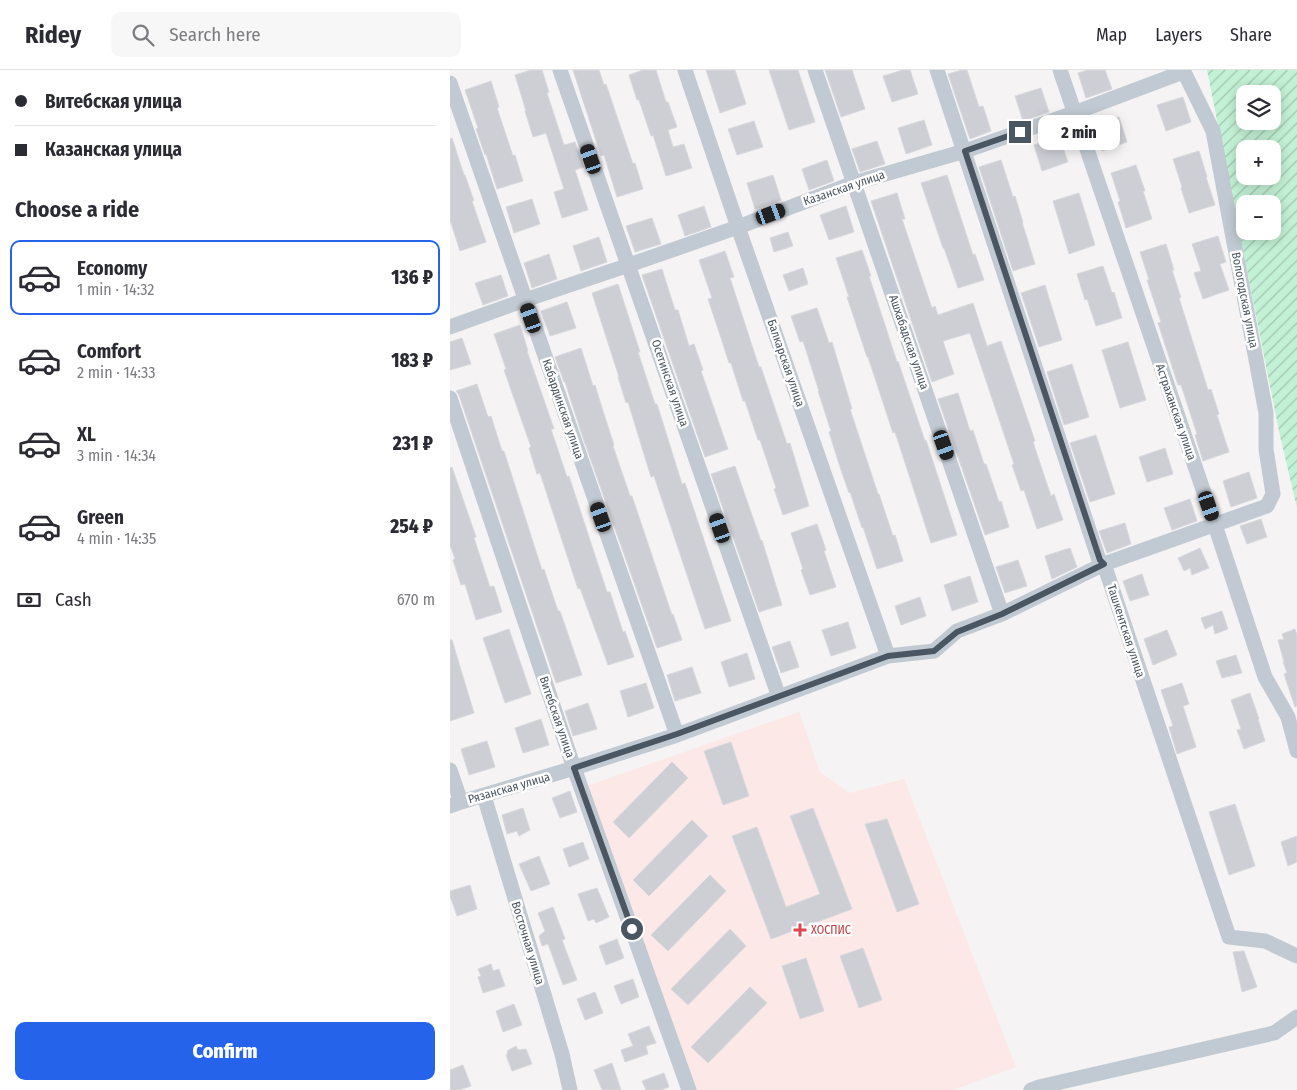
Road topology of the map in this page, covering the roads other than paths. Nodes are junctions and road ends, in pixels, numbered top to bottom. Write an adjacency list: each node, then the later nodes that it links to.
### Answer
1 (560, 70): 12 (street, Осетинская улица)
2 (685, 70): 11 (street, Балкарская улица)
3 (815, 70): 10 (street, Ашхабадская улица)
4 (937, 70): 9 (street, Ташкентская улица)
5 (1060, 70): 8 (street, Астраханская улица)
6 (1183, 71): 8 (street, Казанская улица); 16 (street, Вологодская улица)
7 (450, 83): 13 (street, Кабардинская улица)
8 (1074, 112): 9 (street, Казанская улица); 17 (street, Астраханская улица)
9 (965, 151): 10 (street, Казанская улица); 18 (street, Ташкентская улица)
10 (854, 183): 11 (street, Казанская улица); 19 (street, Ашхабадская улица)
11 (738, 227): 12 (street, Казанская улица); 20 (street, Балкарская улица)
12 (629, 265): 13 (street, Казанская улица); 21 (street, Осетинская улица)
13 (525, 300): 14 (street, Казанская улица); 22 (street, Кабардинская улица)
14 (450, 327)
15 (450, 398): 24 (street, Витебская улица)
16 (1267, 506): 17 (street, Рязанская улица)
17 (1215, 525): 18 (street, Рязанская улица); 23 (street, Астраханская улица)
18 (1104, 564): 19 (street, Рязанская улица); 28 (street, Ташкентская улица)
19 (1002, 614): 20 (street, Рязанская улица)
20 (888, 656): 21 (street, Рязанская улица)
21 (778, 697): 22 (street, Рязанская улица)
22 (677, 734): 24 (street, Рязанская улица)
23 (1297, 751)
24 (574, 768): 26 (street, Рязанская улица); 31 (street, Витебская улица)
25 (450, 770): 27 (street)
26 (484, 796): 27 (street, Рязанская улица); 30 (street, Восточная улица)
27 (456, 804)
28 (1297, 956)
29 (1297, 1018): 32 (street)
30 (570, 1090)
31 (689, 1090)
32 (1031, 1090)

